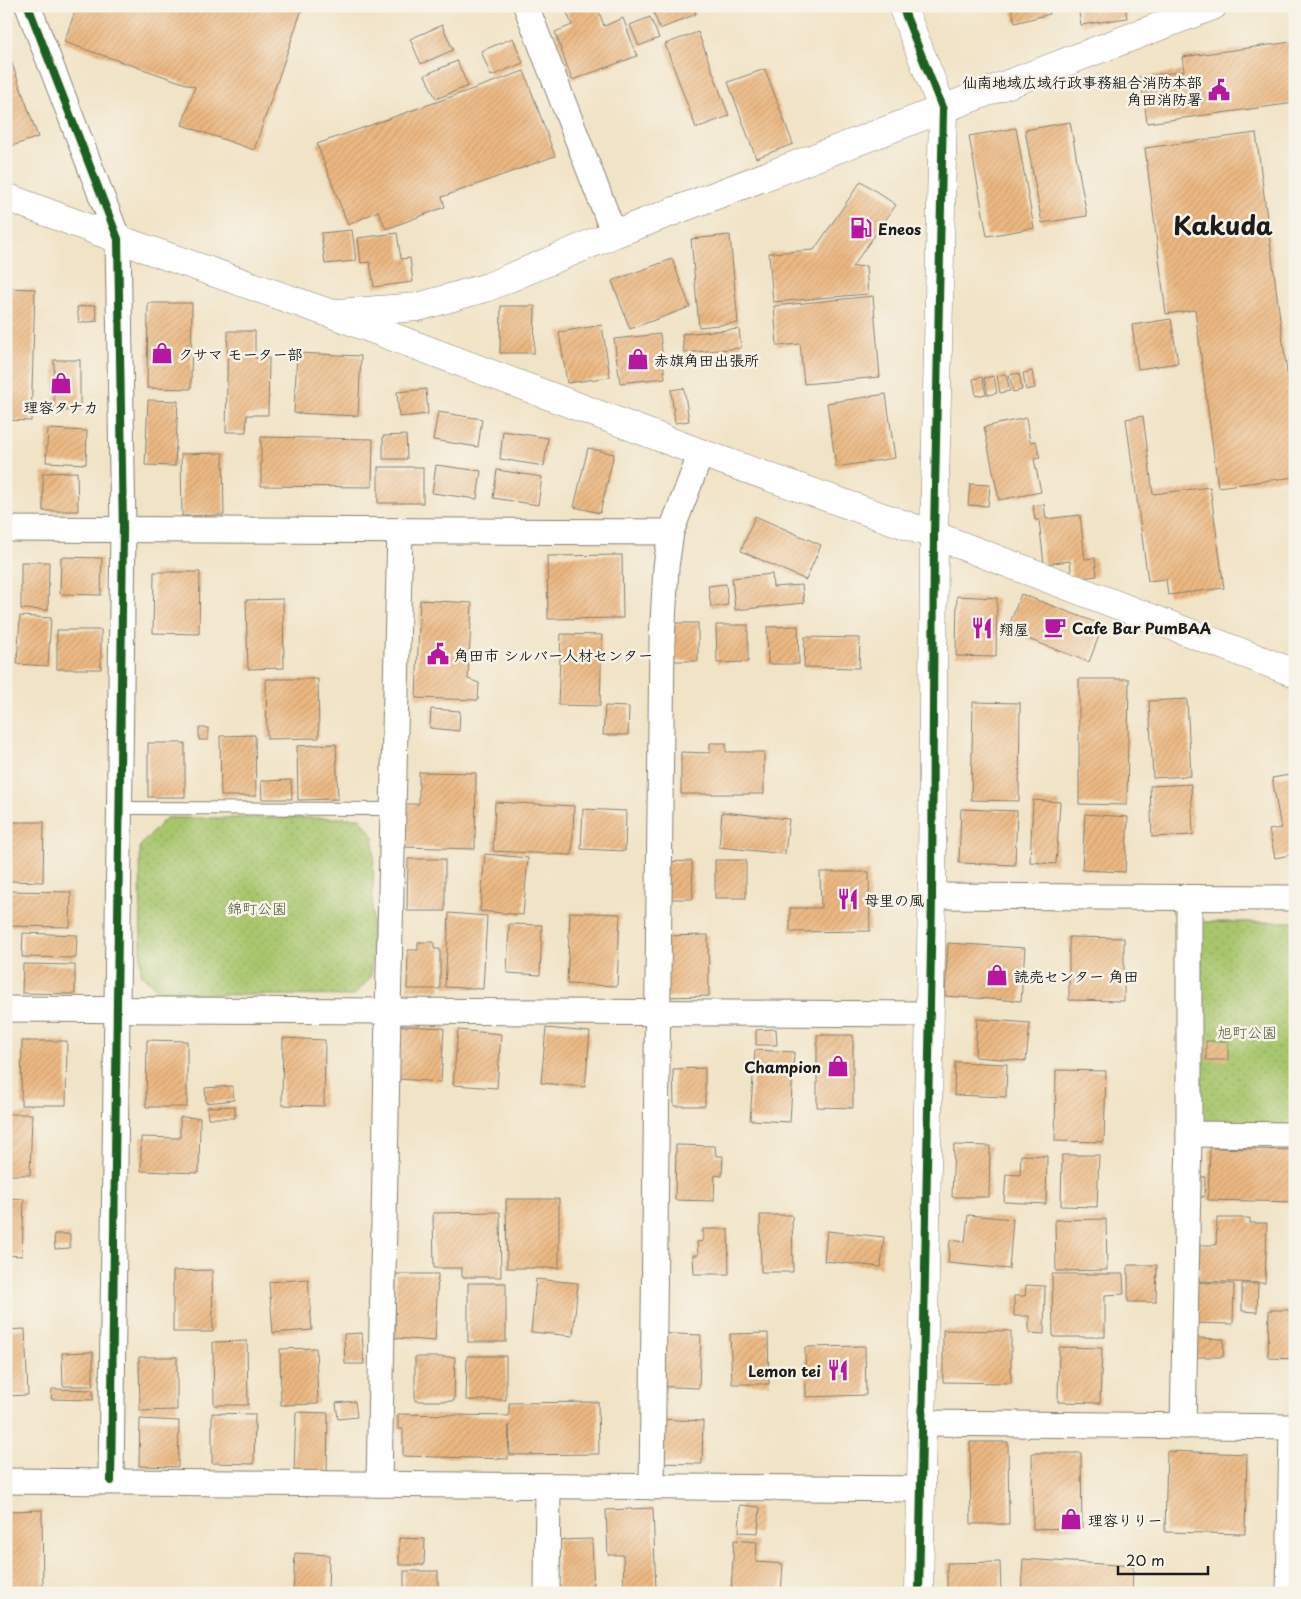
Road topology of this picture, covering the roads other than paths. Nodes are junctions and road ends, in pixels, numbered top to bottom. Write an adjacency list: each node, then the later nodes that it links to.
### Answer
1 (28, 6): 8 (street)
2 (902, 6): 5 (street)
3 (1213, 6): 5 (street)
4 (526, 7): 7 (street)
5 (943, 110): 7 (street); 15 (street)
6 (6, 197): 8 (street)
7 (614, 234): 9 (street)
8 (118, 239): 9 (street); 12 (street)
9 (332, 314): 10 (street)
10 (701, 453): 14 (street); 15 (street)
11 (6, 529): 12 (street)
12 (123, 529): 13 (street); 17 (street)
13 (400, 531): 14 (street); 18 (street)
14 (671, 532): 25 (street)
15 (934, 536): 16 (street); 19 (street)
16 (1295, 673)
17 (119, 808): 18 (lane); 23 (street)
18 (393, 809): 24 (street)
19 (932, 896): 20 (street); 26 (street)
20 (1189, 898): 21 (street); 27 (street)
21 (1295, 898)
22 (6, 1009): 23 (street)
23 (117, 1010): 24 (street); 33 (street)
24 (388, 1011): 25 (street); 34 (street)
25 (656, 1012): 26 (street); 36 (street)
26 (929, 1014): 29 (street)
27 (1189, 1134): 28 (street); 30 (street)
28 (1295, 1135)
29 (921, 1422): 30 (street); 37 (street)
30 (1183, 1426): 31 (street)
31 (1293, 1427): 40 (street)
32 (6, 1481): 33 (street)
33 (111, 1481): 34 (street)
34 (379, 1484): 35 (street)
35 (548, 1486): 36 (street); 38 (street)
36 (652, 1487): 37 (street)
37 (920, 1489): 39 (street)
38 (547, 1593)
39 (919, 1593)
40 (1289, 1593)

